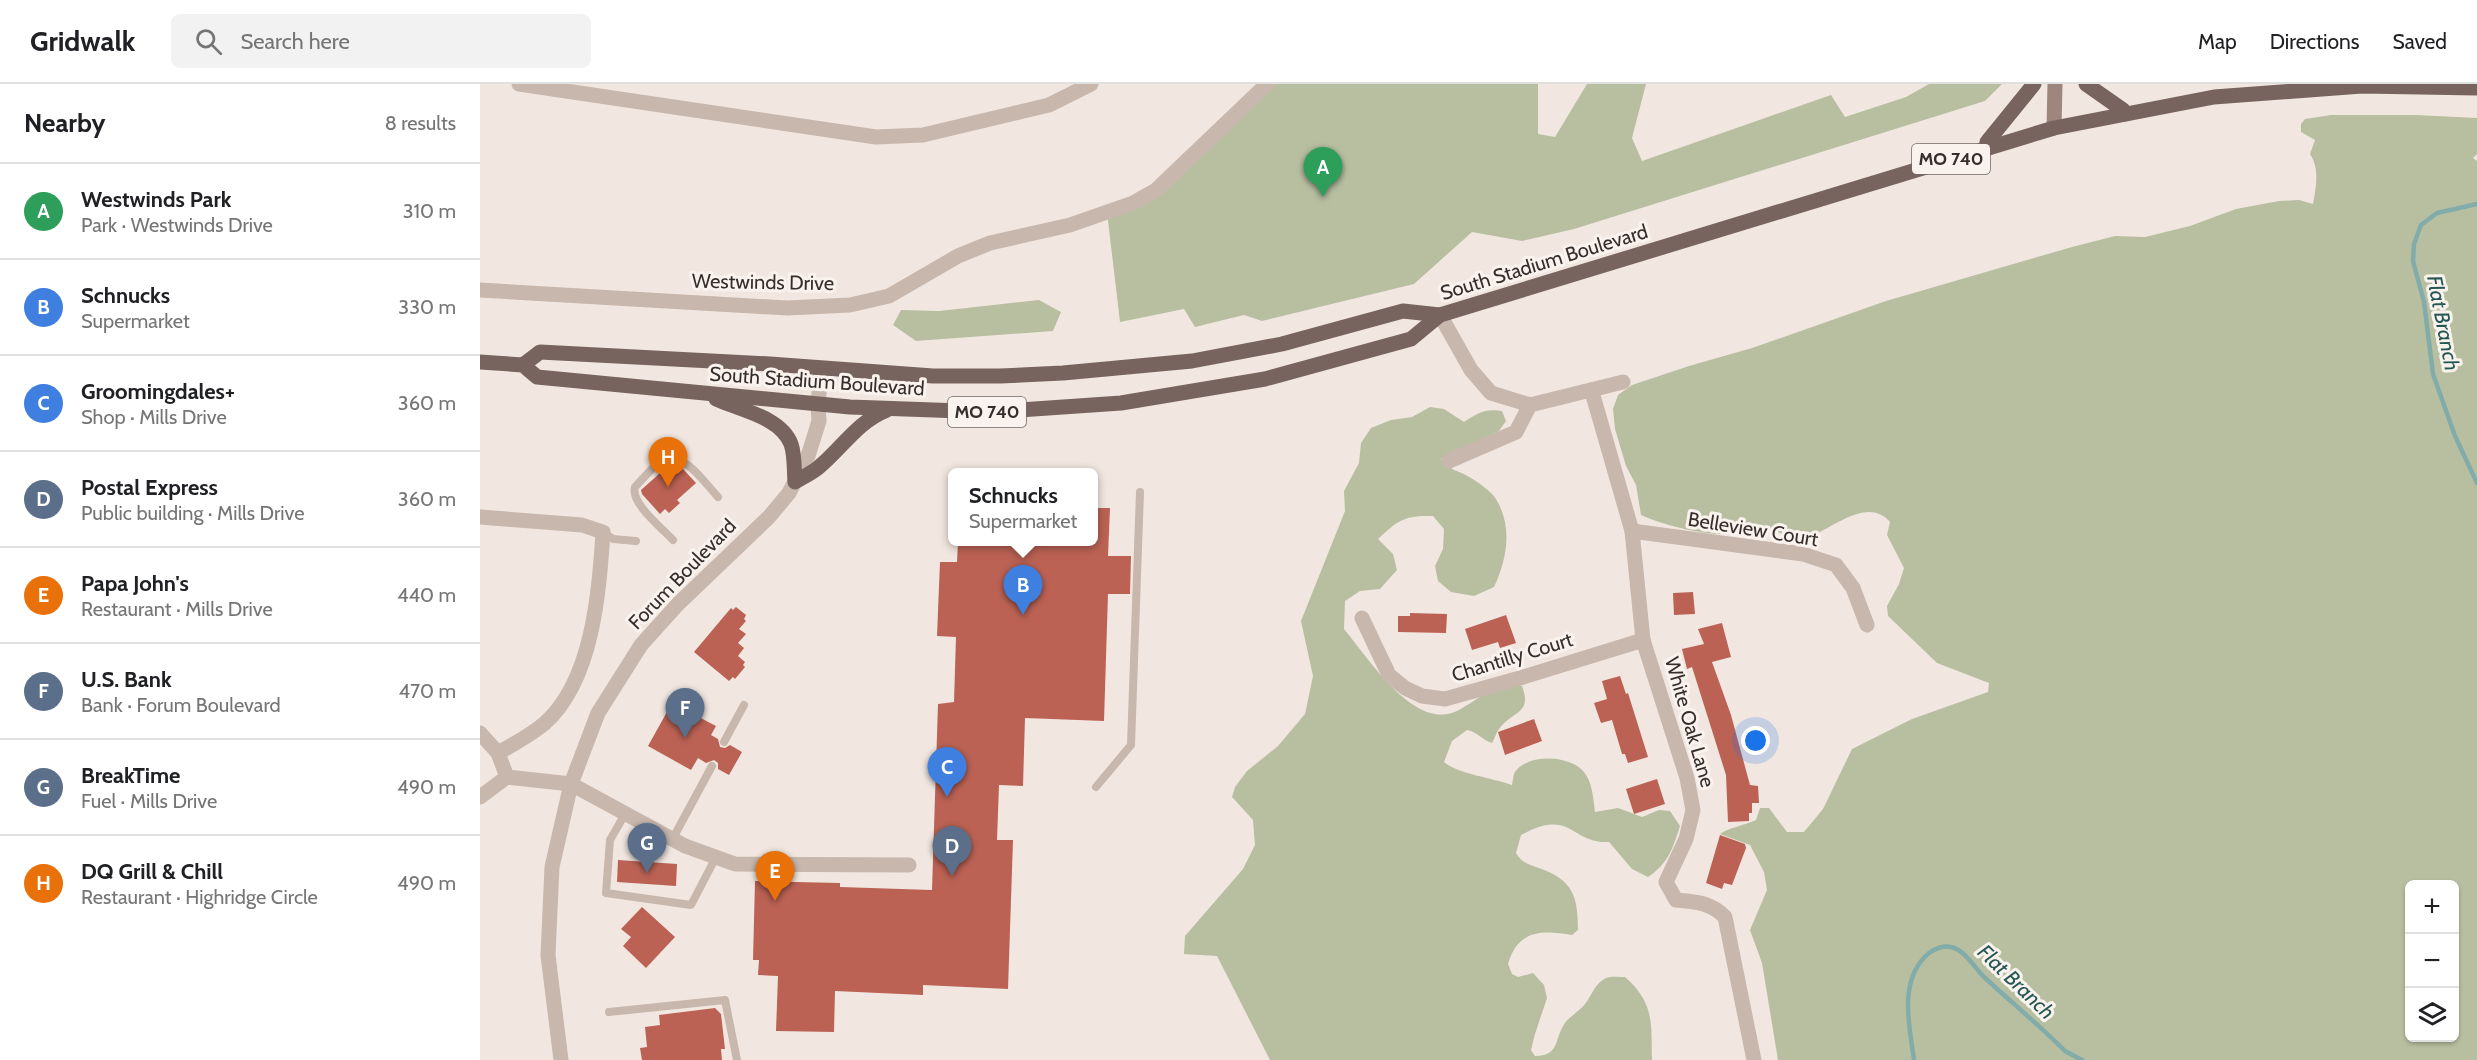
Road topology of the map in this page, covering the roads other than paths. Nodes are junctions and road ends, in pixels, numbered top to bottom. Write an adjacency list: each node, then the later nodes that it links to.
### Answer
1 (519, 84): 2 (street)
2 (1091, 84)
3 (1267, 84): 11 (street, Westwinds Drive)
4 (2034, 84): 10 (main road)
5 (2055, 84): 9 (main road)
6 (2086, 84): 8 (main road)
7 (2477, 88): 8 (main road, South Stadium Boulevard / MO 740)
8 (2125, 114): 9 (main road, South Stadium Boulevard / MO 740)
9 (2055, 128): 10 (main road, South Stadium Boulevard / MO 740)
10 (1986, 149): 12 (main road, South Stadium Boulevard / MO 740)
11 (480, 290)
12 (1440, 315): 15 (main road, MO 740); 20 (street); 21 (main road, South Stadium Boulevard / MO 740)
13 (480, 362): 14 (main road, South Stadium Boulevard / MO 740)
14 (524, 365): 15 (main road, MO 740); 18 (main road, South Stadium Boulevard / MO 740)
15 (821, 369): 19 (street, Forum Boulevard)
16 (1623, 382): 17 (street)
17 (1592, 392): 20 (street); 27 (street, White Oak Lane)
18 (706, 394): 19 (main road, South Stadium Boulevard / MO 740); 23 (main road)
19 (818, 405): 21 (main road, South Stadium Boulevard / MO 740); 23 (street, Forum Boulevard)
20 (1530, 405): 22 (street)
21 (890, 409): 23 (main road)
22 (1449, 461)
23 (795, 482): 40 (street, Forum Boulevard)
24 (1140, 492): 41 (lane)
25 (717, 496): 29 (lane)
26 (480, 517): 28 (street)
27 (1632, 531): 32 (street, Belleview Court); 33 (street, White Oak Lane)
28 (603, 532): 30 (lane); 37 (street)
29 (673, 540)
30 (636, 541)
31 (1362, 618): 33 (street, Chantilly Court)
32 (1867, 625)
33 (1643, 639): 50 (street, White Oak Lane)
34 (744, 705): 36 (lane)
35 (480, 733): 37 (street)
36 (724, 742)
37 (498, 753): 39 (street)
38 (712, 766): 44 (lane)
39 (507, 777): 40 (street); 42 (street)
40 (571, 784): 43 (street); 48 (street, Forum Boulevard)
41 (1096, 787)
42 (480, 798)
43 (625, 814): 44 (street); 45 (lane)
44 (672, 840): 45 (street)
45 (716, 857): 46 (street)
46 (909, 865)
47 (609, 1012): 49 (lane)
48 (561, 1060)
49 (737, 1060)
50 (1754, 1060)

